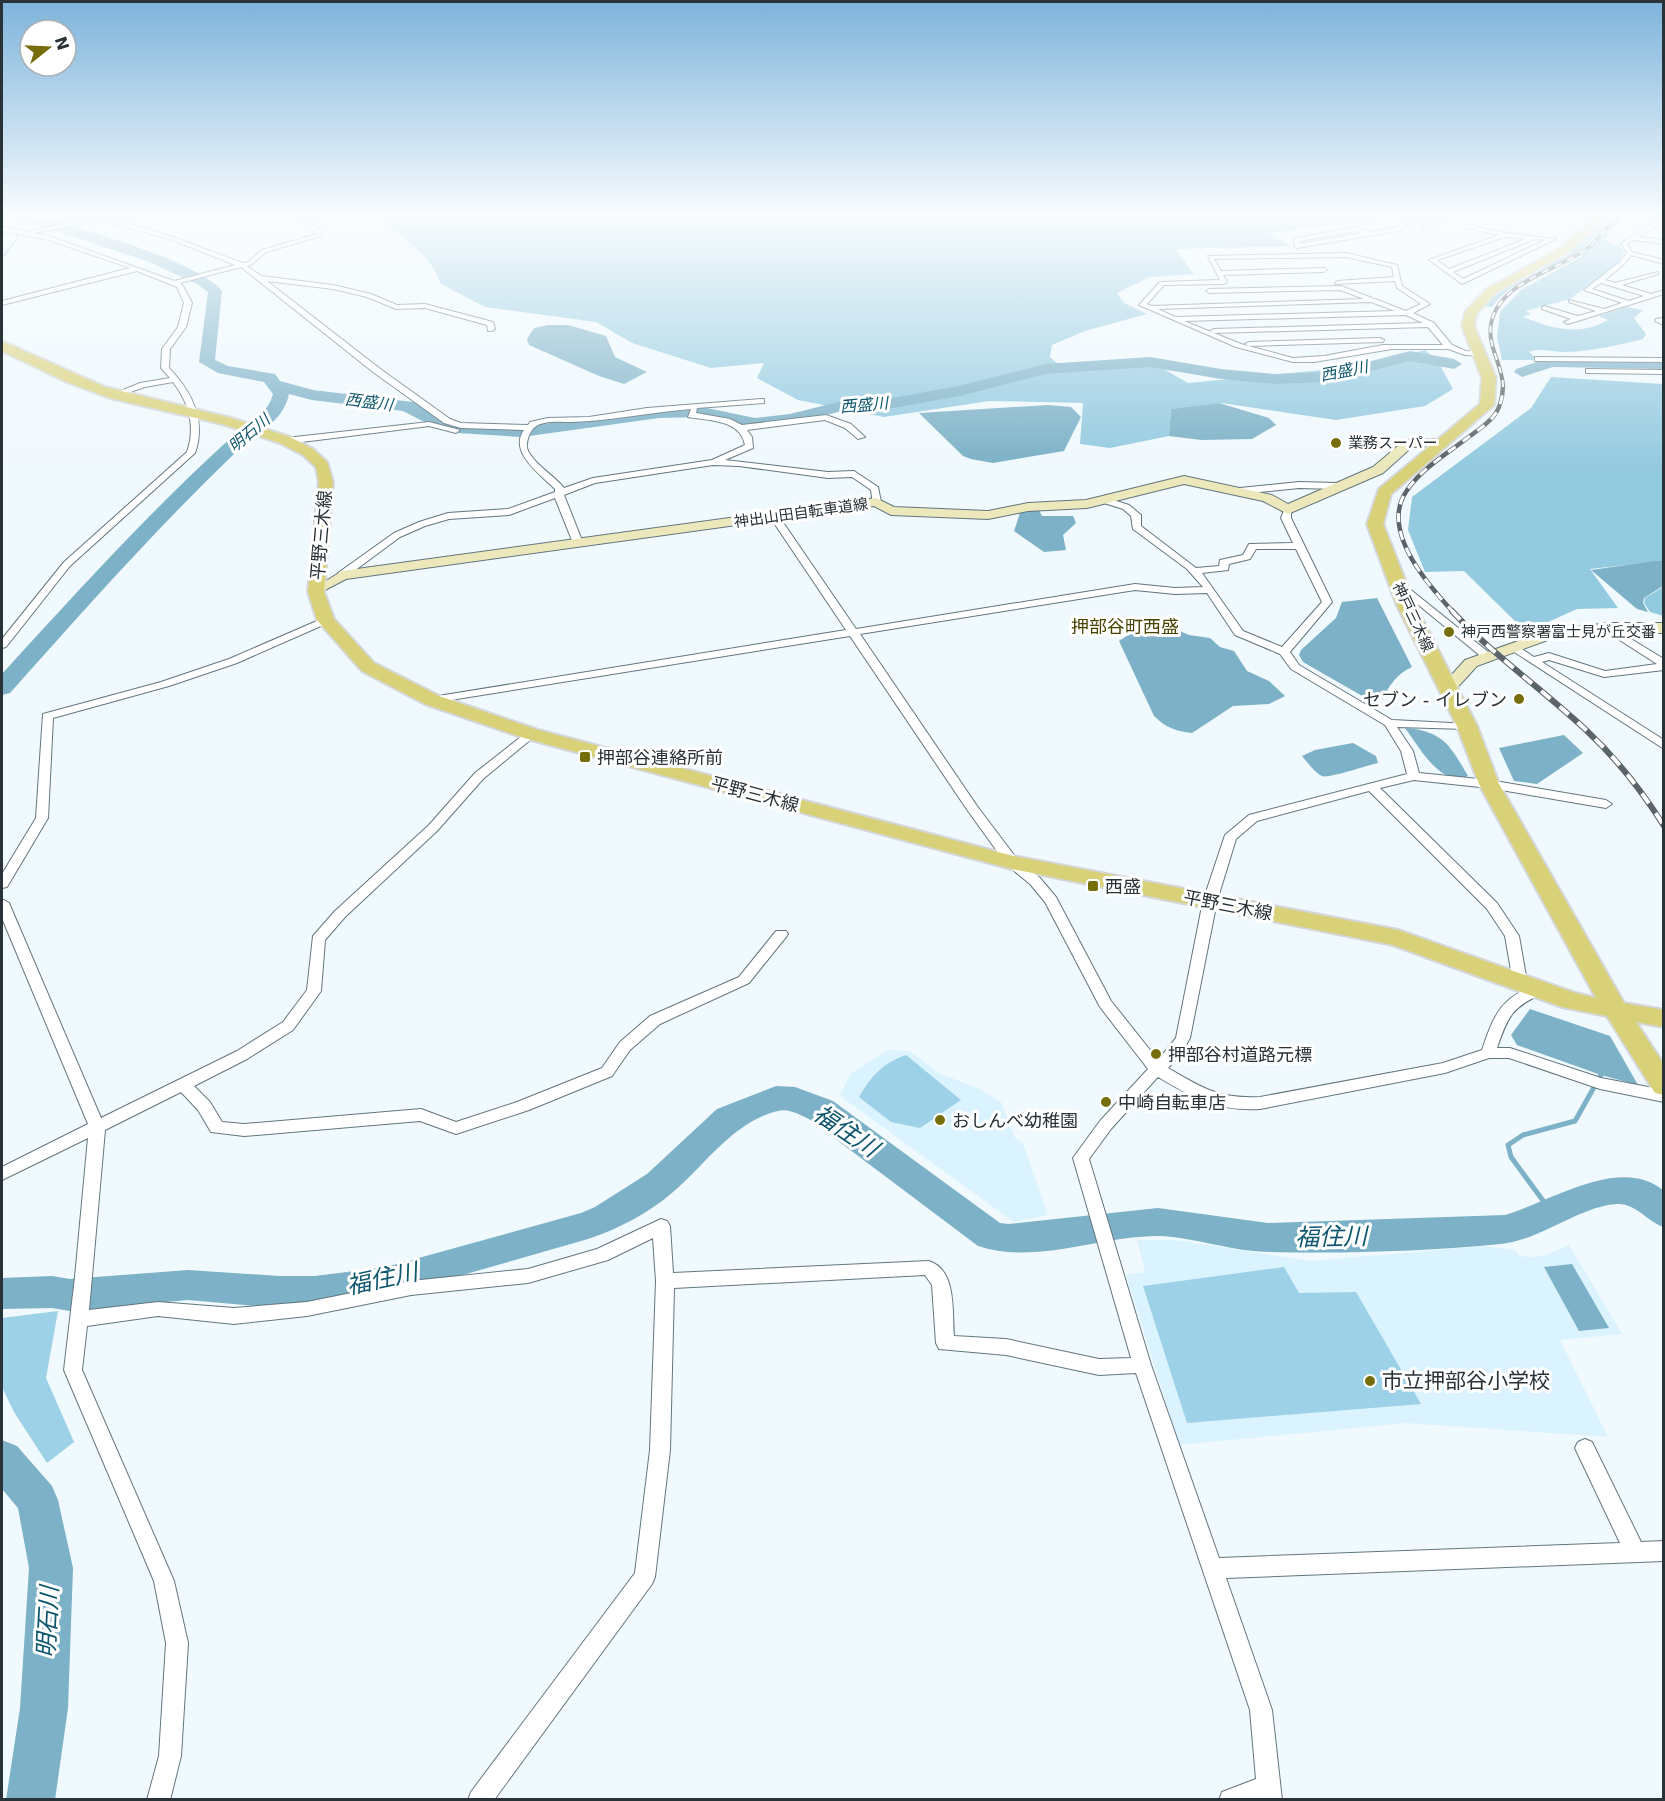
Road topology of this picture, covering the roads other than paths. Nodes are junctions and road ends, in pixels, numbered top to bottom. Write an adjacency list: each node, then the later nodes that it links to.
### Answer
1 (21, 298): 13 (street)
2 (186, 298): 36 (street)
3 (284, 298): 42 (street)
4 (376, 298): 23 (street)
5 (1149, 298): 15 (street)
6 (1369, 298): 11 (street)
7 (1417, 298): 18 (street)
8 (1484, 298): 30 (main road, 神戸三木線)
9 (1613, 298): 14 (street)
10 (1645, 298): 14 (street)
11 (1376, 301): 15 (street); 18 (street)
12 (1571, 301): 17 (street)
13 (2, 303)
14 (1629, 303): 17 (street)
15 (1148, 307): 19 (street)
16 (1544, 308): 20 (street)
17 (1604, 311): 20 (street)
18 (1407, 313): 19 (street); 22 (street)
19 (1176, 319): 24 (street)
20 (1579, 319): 21 (street)
21 (1568, 322)
22 (1431, 325): 24 (street); 25 (street)
23 (491, 329)
24 (1206, 331): 26 (street)
25 (1439, 338): 26 (street); 28 (street)
26 (1239, 344): 29 (street)
27 (2, 346): 37 (main road, 平野三木線)
28 (1447, 346): 29 (street); 30 (street)
29 (1391, 348): 33 (street)
30 (1478, 354): 45 (main road, 神戸三木線)
31 (1538, 359): 32 (street)
32 (1664, 360)
33 (1324, 367)
34 (1589, 371): 35 (street)
35 (1664, 372)
36 (176, 379): 37 (street); 40 (street)
37 (115, 395): 40 (main road, 平野三木線)
38 (760, 401): 39 (street)
39 (693, 412): 41 (street); 42 (street)
40 (195, 413): 44 (main road, 平野三木線); 65 (street)
41 (741, 428): 43 (street); 46 (street)
42 (526, 432): 44 (street); 49 (street)
43 (861, 437)
44 (277, 438): 59 (main road, 平野三木線)
45 (1437, 443): 47 (main road); 58 (main road, 神戸三木線)
46 (713, 462): 49 (street); 51 (street)
47 (1338, 486): 48 (street); 52 (main road)
48 (1240, 491): 50 (main road, 神出山田自転車道線); 52 (main road, 神出山田自転車道線)
49 (560, 493): 54 (street); 57 (street)
50 (1104, 500): 51 (main road, 神出山田自転車道線); 56 (street)
51 (876, 502): 53 (main road, 神出山田自転車道線)
52 (1288, 510): 55 (street)
53 (775, 517): 54 (main road, 神出山田自転車道線); 64 (street)
54 (578, 543): 57 (main road, 神出山田自転車道線)
55 (1301, 546): 56 (street); 67 (street)
56 (1195, 571): 60 (street)
57 (342, 575): 59 (main road, 神出山田自転車道線)
58 (1396, 581): 68 (street); 71 (main road, 神戸三木線)
59 (321, 589): 61 (main road, 平野三木線)
60 (1208, 590): 64 (street); 67 (street)
61 (326, 620): 72 (main road, 平野三木線); 82 (street)
62 (1608, 628): 63 (main road); 66 (main road); 70 (street)
63 (1664, 628)
64 (852, 633): 72 (street); 81 (street)
65 (2, 645)
66 (1513, 648): 68 (main road); 69 (street)
67 (1284, 652): 73 (street)
68 (1488, 657): 71 (main road)
69 (1533, 661): 70 (street); 76 (street)
70 (1664, 665)
71 (1448, 688): 74 (main road, 神戸三木線)
72 (432, 700): 75 (main road, 平野三木線)
73 (1389, 723): 74 (street); 77 (street)
74 (1467, 726): 78 (main road, 神戸三木線)
75 (531, 734): 81 (main road, 平野三木線); 92 (street)
76 (1664, 746)
77 (1414, 776): 78 (street); 79 (street)
78 (1489, 784): 80 (street); 88 (main road, 神戸三木線)
79 (1373, 788): 83 (street); 86 (street)
80 (1606, 804)
81 (1012, 862): 83 (main road, 平野三木線); 91 (street)
82 (2, 884)
83 (1210, 902): 86 (main road, 平野三木線); 91 (street)
84 (2, 903): 95 (street)
85 (780, 934): 92 (street)
86 (1520, 982): 87 (main road, 平野三木線)
87 (1541, 989): 88 (main road, 平野三木線); 90 (street)
88 (1615, 1009): 89 (main road, 平野三木線); 93 (main road, 神戸三木線)
89 (1664, 1019)
90 (1488, 1053): 91 (street); 94 (street)
91 (1157, 1069): 99 (street)
92 (183, 1084): 95 (street)
93 (1664, 1086)
94 (1664, 1096)
95 (97, 1127): 96 (street); 98 (street)
96 (2, 1174)
97 (665, 1281): 98 (street); 99 (street); 106 (street)
98 (80, 1319): 105 (street)
99 (1142, 1365): 103 (street)
100 (1585, 1448): 102 (street)
101 (1664, 1551): 102 (street)
102 (1635, 1552): 103 (street)
103 (1213, 1568): 104 (street)
104 (1269, 1793): 107 (street)
105 (158, 1800)
106 (479, 1800)
107 (1230, 1800)

